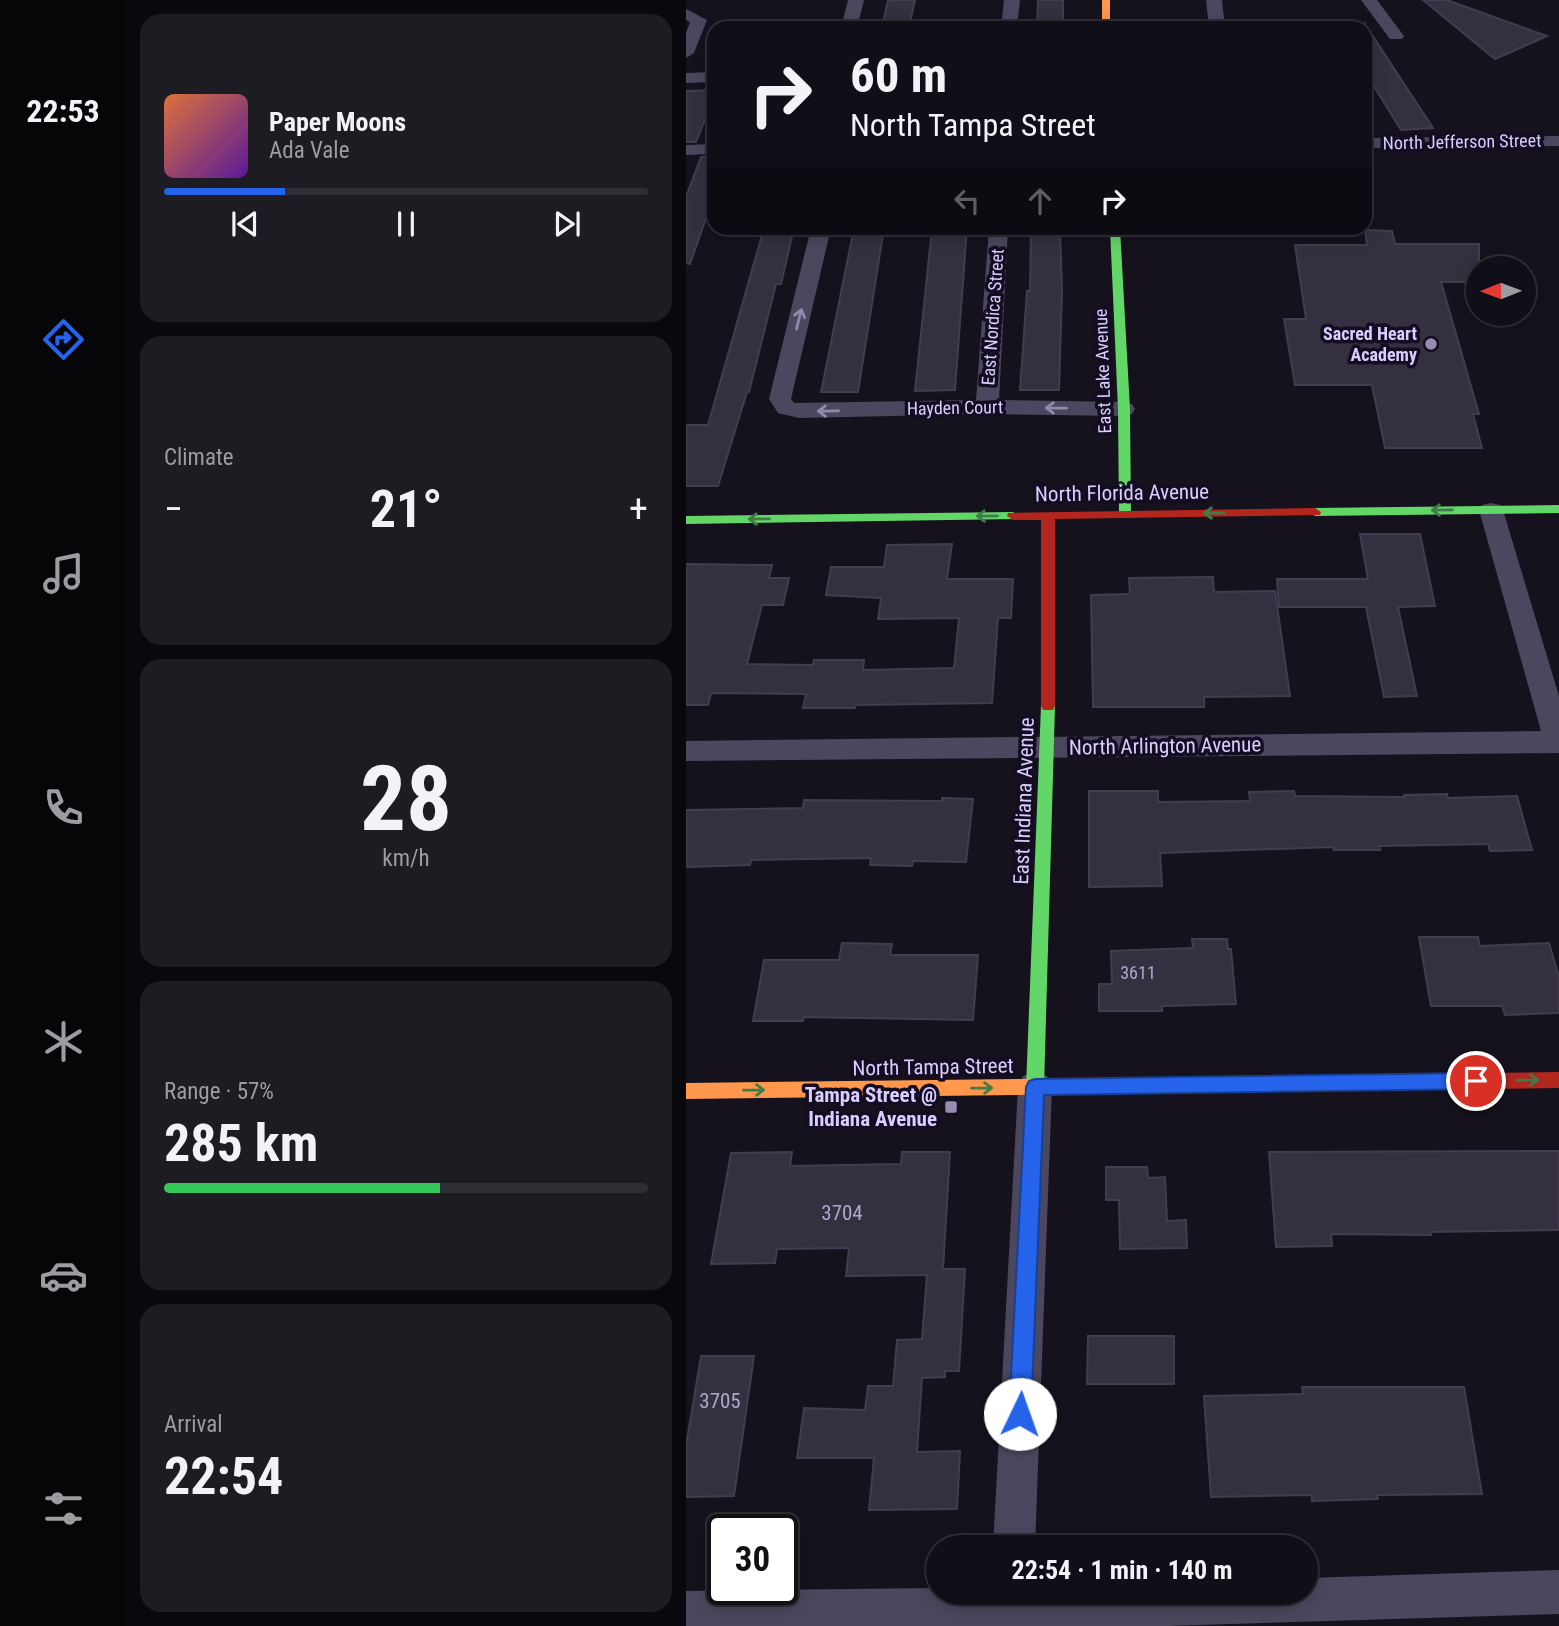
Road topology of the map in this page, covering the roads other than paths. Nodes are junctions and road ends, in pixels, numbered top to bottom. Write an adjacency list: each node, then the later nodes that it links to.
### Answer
1 (856, 0): 7 (street)
2 (1012, 0): 8 (street)
3 (1106, 0): 9 (main road)
4 (1214, 0): 10 (street)
5 (1369, 0): 11 (street)
6 (686, 14): 12 (street)
7 (851, 21)
8 (1010, 21)
9 (1106, 21)
10 (1216, 21)
11 (1396, 36)
12 (686, 53)
13 (707, 77): 14 (street)
14 (686, 78)
15 (1372, 138): 16 (street, North Jefferson Street)
16 (1559, 141)
17 (707, 149): 18 (street)
18 (686, 150)
19 (819, 235): 22 (street, Hayden Court, one-way to 19)
20 (999, 235): 22 (street, East Nordica Street)
21 (1115, 235): 23 (main road, East Lake Avenue)
22 (987, 407): 23 (street, Hayden Court, one-way to 22)
23 (1124, 409): 26 (main road, East Lake Avenue)
24 (1559, 509): 25 (main road, North Florida Avenue)
25 (1490, 510): 26 (main road, North Florida Avenue, one-way to 26); 29 (street)
26 (1125, 514): 27 (main road, North Florida Avenue)
27 (1048, 515): 28 (main road, North Florida Avenue, one-way to 28); 30 (main road, East Indiana Avenue)
28 (686, 520)
29 (1559, 742): 30 (street, North Arlington Avenue)
30 (1048, 747): 31 (street, North Arlington Avenue); 33 (main road, East Indiana Avenue)
31 (686, 751)
32 (1559, 1080): 33 (main road, North Tampa Street, one-way to 32)
33 (1035, 1087): 34 (main road, North Tampa Street, one-way to 33); 35 (street)
34 (686, 1091)
35 (1015, 1535)
36 (1559, 1592): 37 (street)
37 (1011, 1609): 38 (street)
38 (686, 1613)

